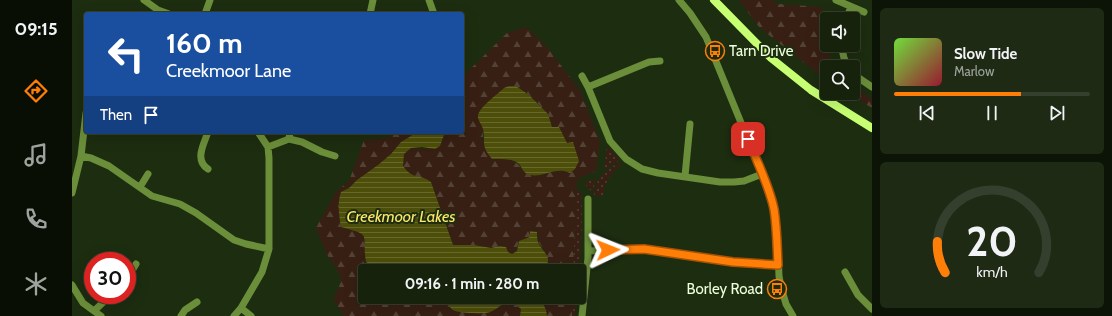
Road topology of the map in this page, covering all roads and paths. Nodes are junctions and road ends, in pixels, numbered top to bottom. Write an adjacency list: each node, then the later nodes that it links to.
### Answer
1 (144, 0): 9 (street)
2 (210, 0): 10 (street)
3 (373, 0): 11 (street)
4 (429, 0): 12 (street)
5 (679, 0): 33 (street)
6 (714, 0): 21 (street)
7 (836, 0): 8 (street)
8 (851, 7): 13 (street); 14 (street)
9 (164, 12)
10 (206, 12)
11 (370, 12)
12 (433, 12)
13 (849, 12)
14 (864, 12)
15 (660, 61): 18 (street)
16 (582, 76): 18 (street)
17 (860, 80): 19 (street)
18 (588, 87): 34 (street)
19 (872, 87)
20 (690, 124): 34 (street)
21 (872, 128)
22 (84, 130): 27 (street)
23 (207, 134): 29 (street)
24 (259, 134): 26 (street)
25 (289, 136): 26 (street); 28 (street)
26 (268, 147): 38 (street)
27 (81, 156): 35 (street); 36 (street)
28 (336, 156)
29 (202, 163): 30 (street); 31 (street)
30 (194, 166)
31 (208, 169)
32 (148, 174): 35 (street)
33 (762, 174): 34 (street); 40 (street)
34 (685, 176)
35 (140, 187): 38 (street)
36 (72, 193)
37 (588, 199): 39 (street)
38 (269, 249): 45 (street)
39 (588, 251): 40 (street); 52 (street)
40 (778, 265): 53 (street)
41 (844, 272): 46 (street)
42 (72, 286): 47 (street)
43 (197, 302): 49 (street)
44 (101, 304): 47 (street)
45 (240, 308): 50 (street); 51 (street)
46 (872, 308)
47 (95, 310): 48 (street)
48 (101, 316)
49 (181, 316)
50 (234, 316)
51 (252, 316)
52 (582, 316)
53 (793, 316)

